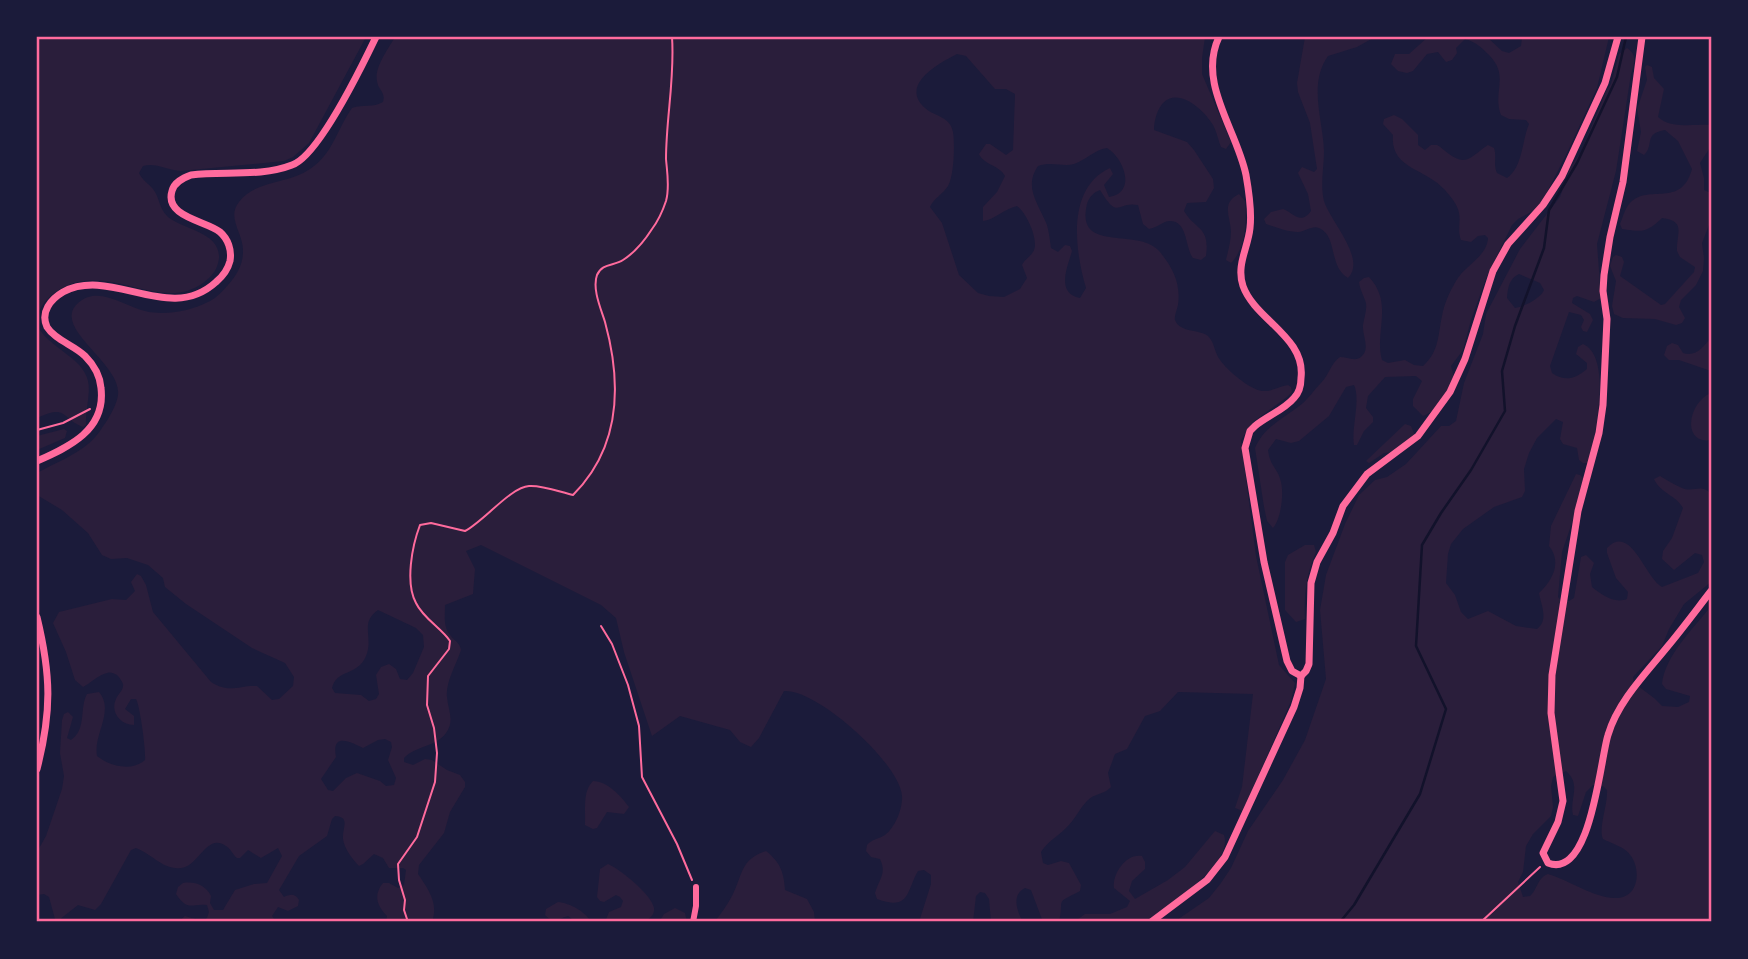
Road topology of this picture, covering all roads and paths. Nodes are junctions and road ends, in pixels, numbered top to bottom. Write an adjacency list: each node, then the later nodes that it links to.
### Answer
1 (376, 37): 6 (street)
2 (672, 37): 16 (path)
3 (1219, 37): 12 (street)
4 (1618, 37): 12 (street)
5 (1642, 37): 14 (street)
6 (101, 405): 7 (path); 8 (street)
7 (37, 430)
8 (37, 461)
9 (1711, 591): 14 (street)
10 (37, 617): 13 (street)
11 (601, 626): 15 (path)
12 (1301, 676): 18 (street)
13 (37, 769)
14 (1546, 862): 19 (path)
15 (695, 887): 17 (street)
16 (408, 922)
17 (693, 922)
18 (1151, 922)
19 (1480, 922)

